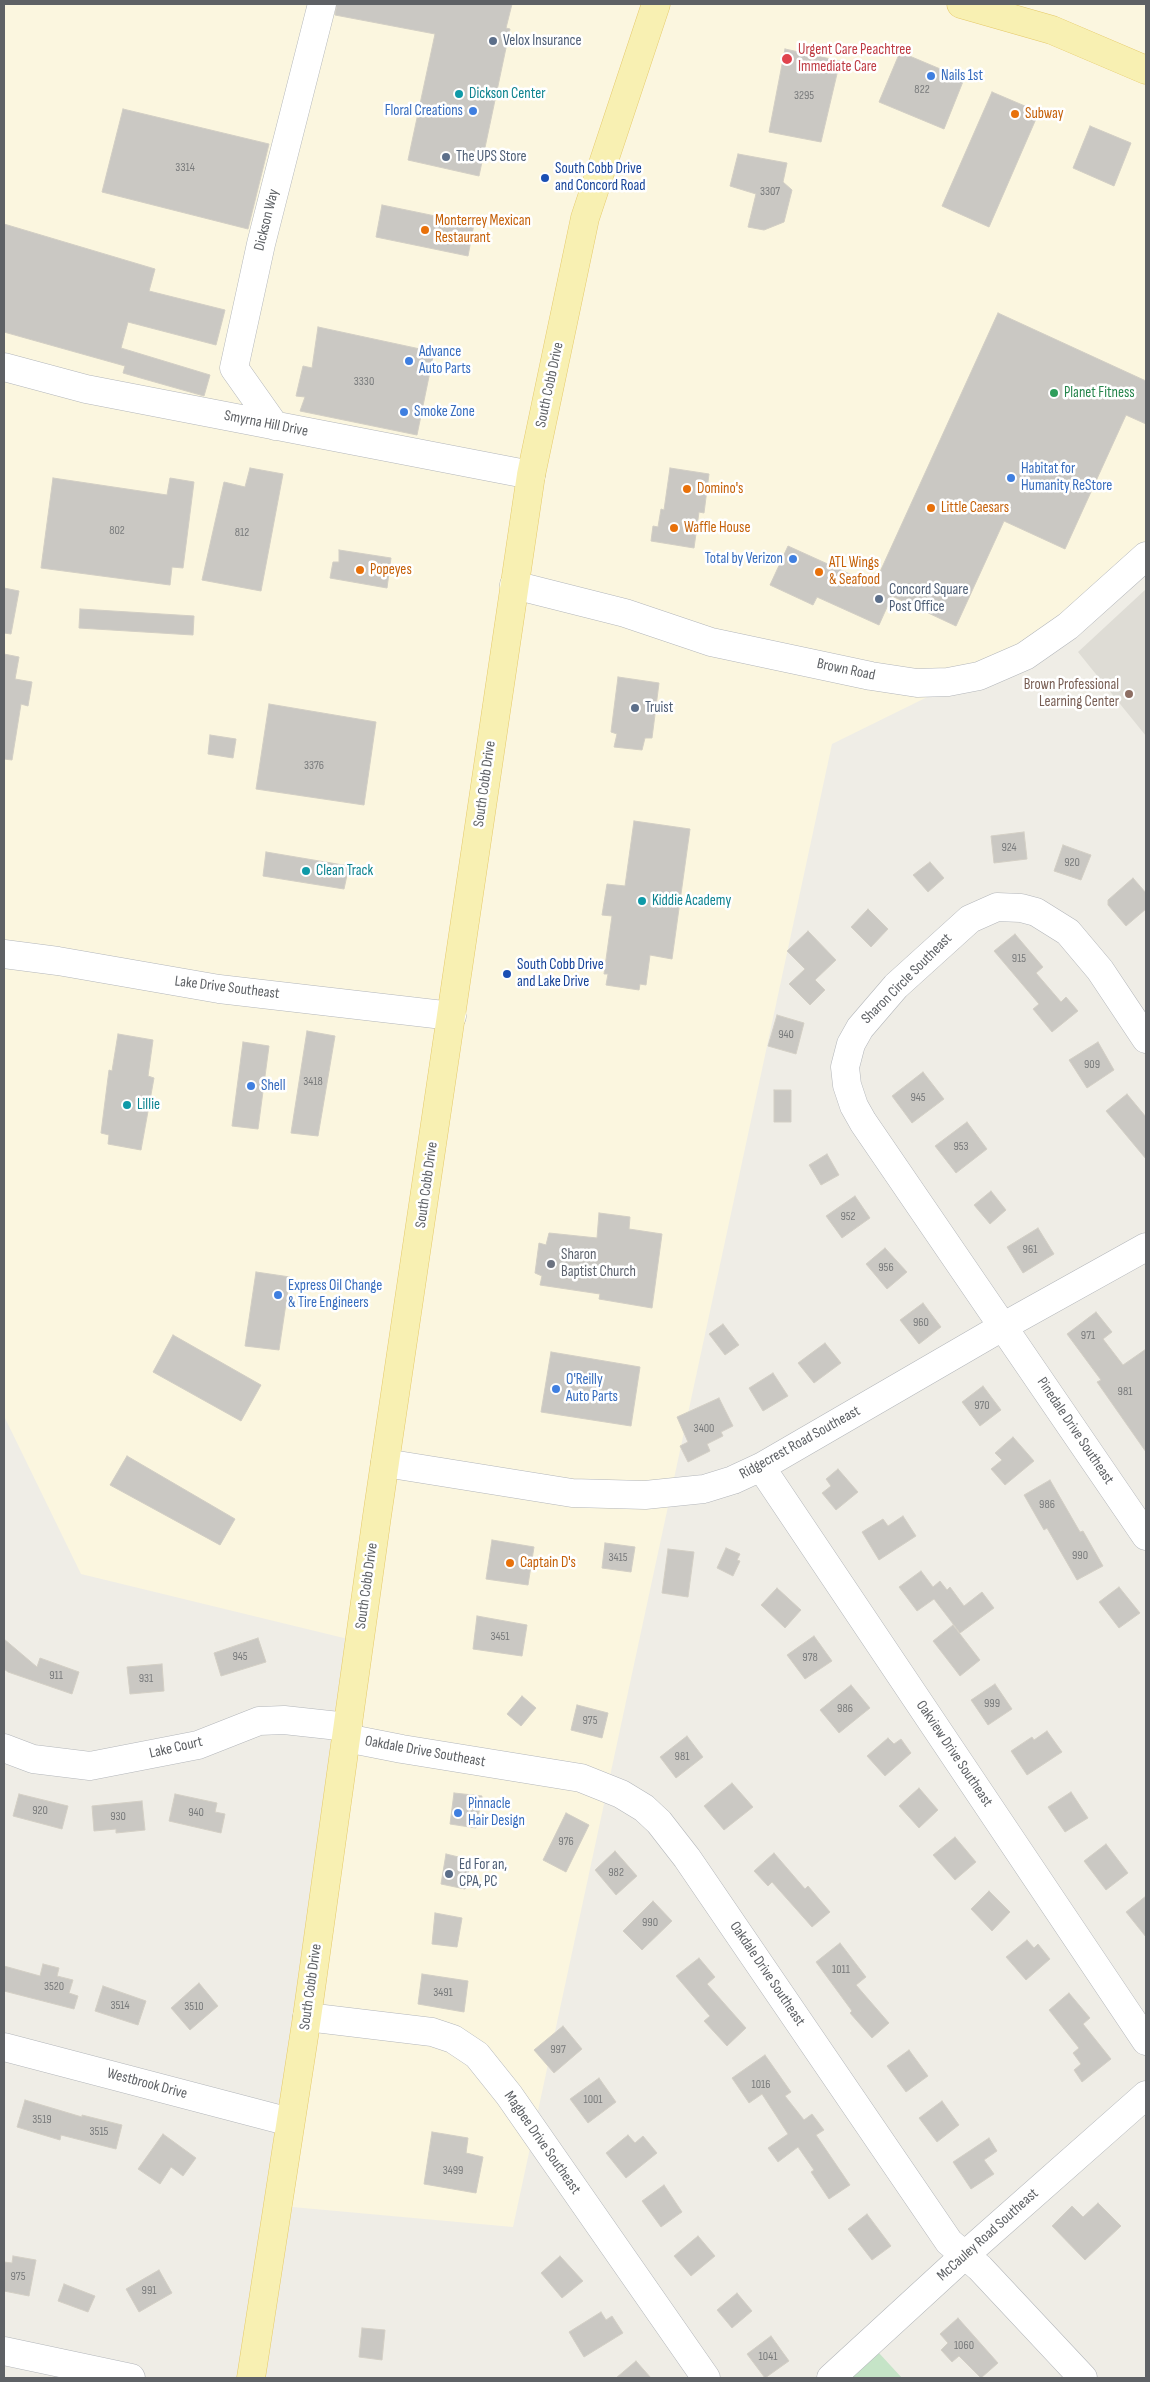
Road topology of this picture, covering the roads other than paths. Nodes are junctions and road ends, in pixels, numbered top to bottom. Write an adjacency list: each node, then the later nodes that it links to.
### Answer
1 (322, 4): 6 (street, Dickson Way)
2 (656, 4): 7 (main road, South Cobb Drive)
3 (962, 4): 4 (main road)
4 (1146, 70)
5 (4, 367): 6 (street, Smyrna Hill Drive)
6 (275, 426): 7 (street, Smyrna Hill Drive)
7 (530, 475): 9 (main road, South Cobb Drive)
8 (1146, 556): 9 (street, Brown Road)
9 (514, 585): 11 (main road, South Cobb Drive)
10 (4, 954): 11 (street, Lake Drive Southeast)
11 (452, 1016): 15 (main road, South Cobb Drive)
12 (1146, 1039): 14 (street, Sharon Circle Southeast)
13 (1146, 1247): 14 (street, Ridgecrest Road Southeast)
14 (1004, 1326): 16 (street, Ridgecrest Road Southeast); 17 (street, Pinedale Drive Southeast)
15 (385, 1463): 16 (street, Ridgecrest Road Southeast); 18 (main road, South Cobb Drive)
16 (761, 1467): 21 (street, Oakview Drive Southeast)
17 (1146, 1536)
18 (347, 1732): 19 (street, Lake Court); 20 (main road, South Cobb Drive); 25 (street, Oakdale Drive Southeast)
19 (4, 1748)
20 (307, 2017): 24 (main road, South Cobb Drive); 29 (street, Magbee Drive Southeast)
21 (1146, 2041)
22 (4, 2047): 24 (street, Westbrook Drive)
23 (1146, 2095): 25 (street, McCauley Road Southeast)
24 (290, 2122): 28 (main road, South Cobb Drive)
25 (965, 2255): 30 (street, McCauley Road Southeast); 31 (street, Oakdale Drive Southeast)
26 (4, 2351): 27 (street)
27 (131, 2378)
28 (251, 2378)
29 (706, 2378)
30 (831, 2378)
31 (1083, 2378)

